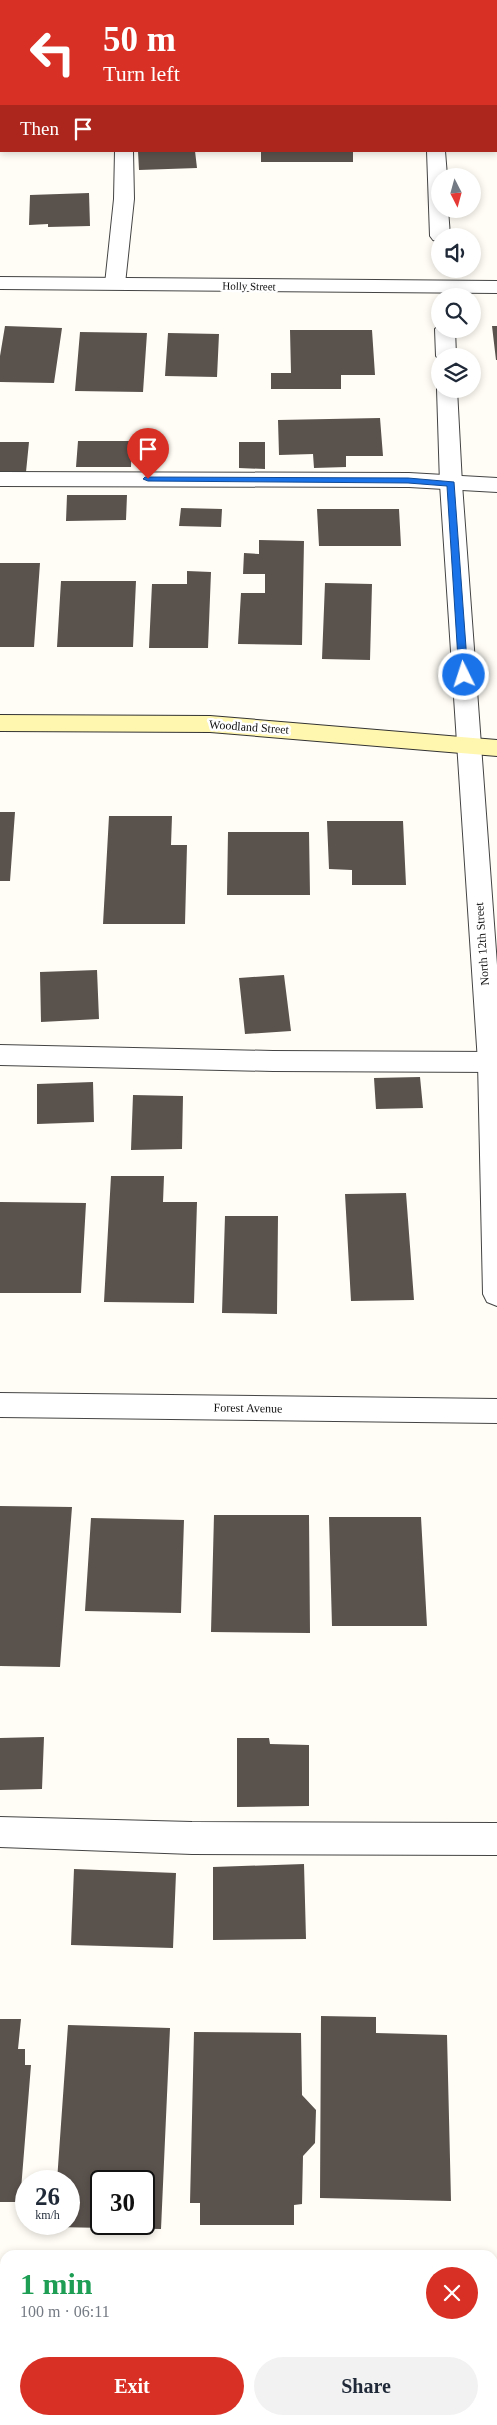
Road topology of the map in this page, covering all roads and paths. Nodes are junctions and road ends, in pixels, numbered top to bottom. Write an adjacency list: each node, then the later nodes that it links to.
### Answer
1 (124, 152): 5 (street)
2 (436, 152): 3 (street)
3 (440, 228)
4 (0, 283): 5 (street, Holly Street)
5 (115, 284): 6 (street, Holly Street)
6 (443, 284): 7 (street, Holly Street)
7 (497, 287)
8 (447, 398): 10 (street, North 12th Street)
9 (0, 479): 10 (street)
10 (451, 484): 11 (street); 13 (street, North 12th Street)
11 (497, 485)
12 (0, 723): 13 (street, Woodland Street)
13 (468, 745): 14 (street, Woodland Street); 16 (street, North 12th Street)
14 (497, 748)
15 (0, 1056): 16 (street)
16 (494, 1062): 17 (street, North 12th Street)
17 (497, 1294)
18 (0, 1405): 19 (street, Forest Avenue)
19 (497, 1411)
20 (0, 1832): 21 (street)
21 (497, 1839)

